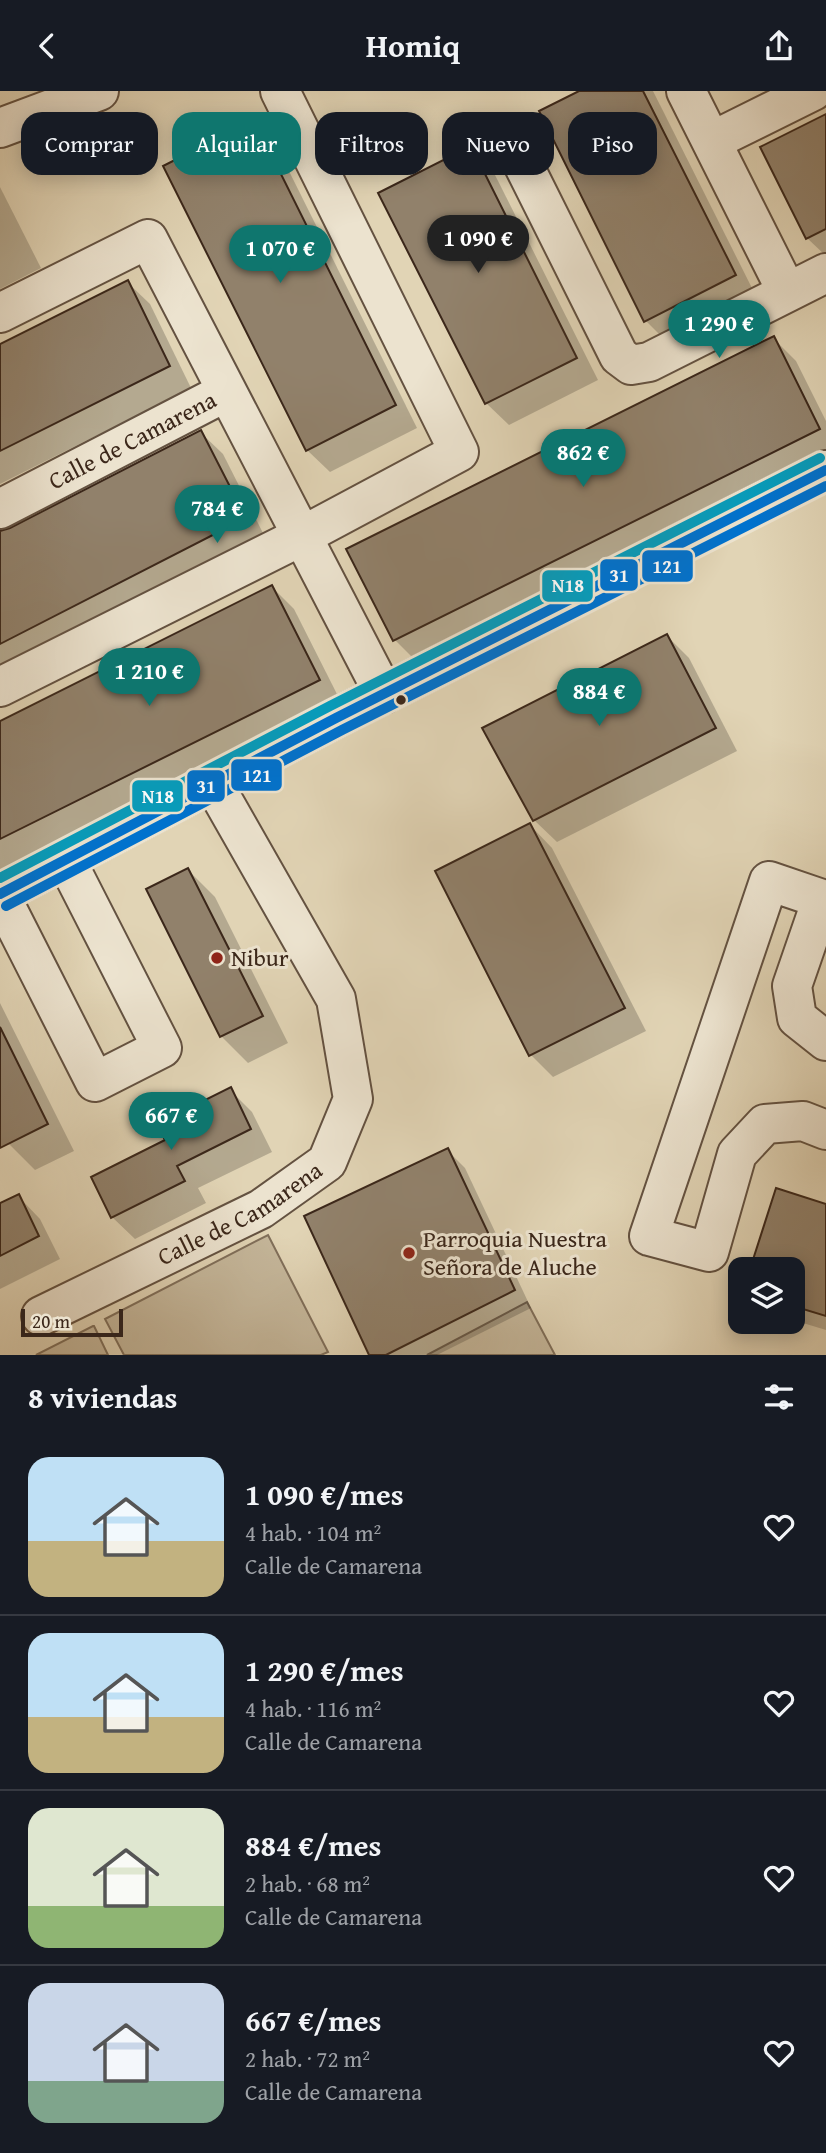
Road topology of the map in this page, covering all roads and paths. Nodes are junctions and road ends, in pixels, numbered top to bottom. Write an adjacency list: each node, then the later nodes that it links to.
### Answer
1 (99, 91): 5 (street)
2 (280, 91): 14 (street)
3 (686, 91): 6 (street)
4 (813, 91): 6 (street)
5 (8, 113)
6 (712, 141): 9 (street)
7 (528, 175): 9 (street)
8 (826, 273): 9 (street)
9 (787, 292)
10 (0, 313): 11 (street, Calle de Camarena)
11 (226, 392): 13 (street, Calle de Camarena); 14 (street, Calle de Camarena)
12 (826, 470): 16 (street)
13 (0, 509)
14 (300, 537): 15 (street); 16 (street, Calle de Camarena)
15 (0, 687)
16 (384, 694): 17 (street)
17 (213, 783): 18 (street); 22 (street, Calle de Camarena)
18 (66, 860): 19 (street); 19 (street)
19 (0, 895)
20 (826, 1041): 21 (street)
21 (826, 1130)
22 (41, 1317)

